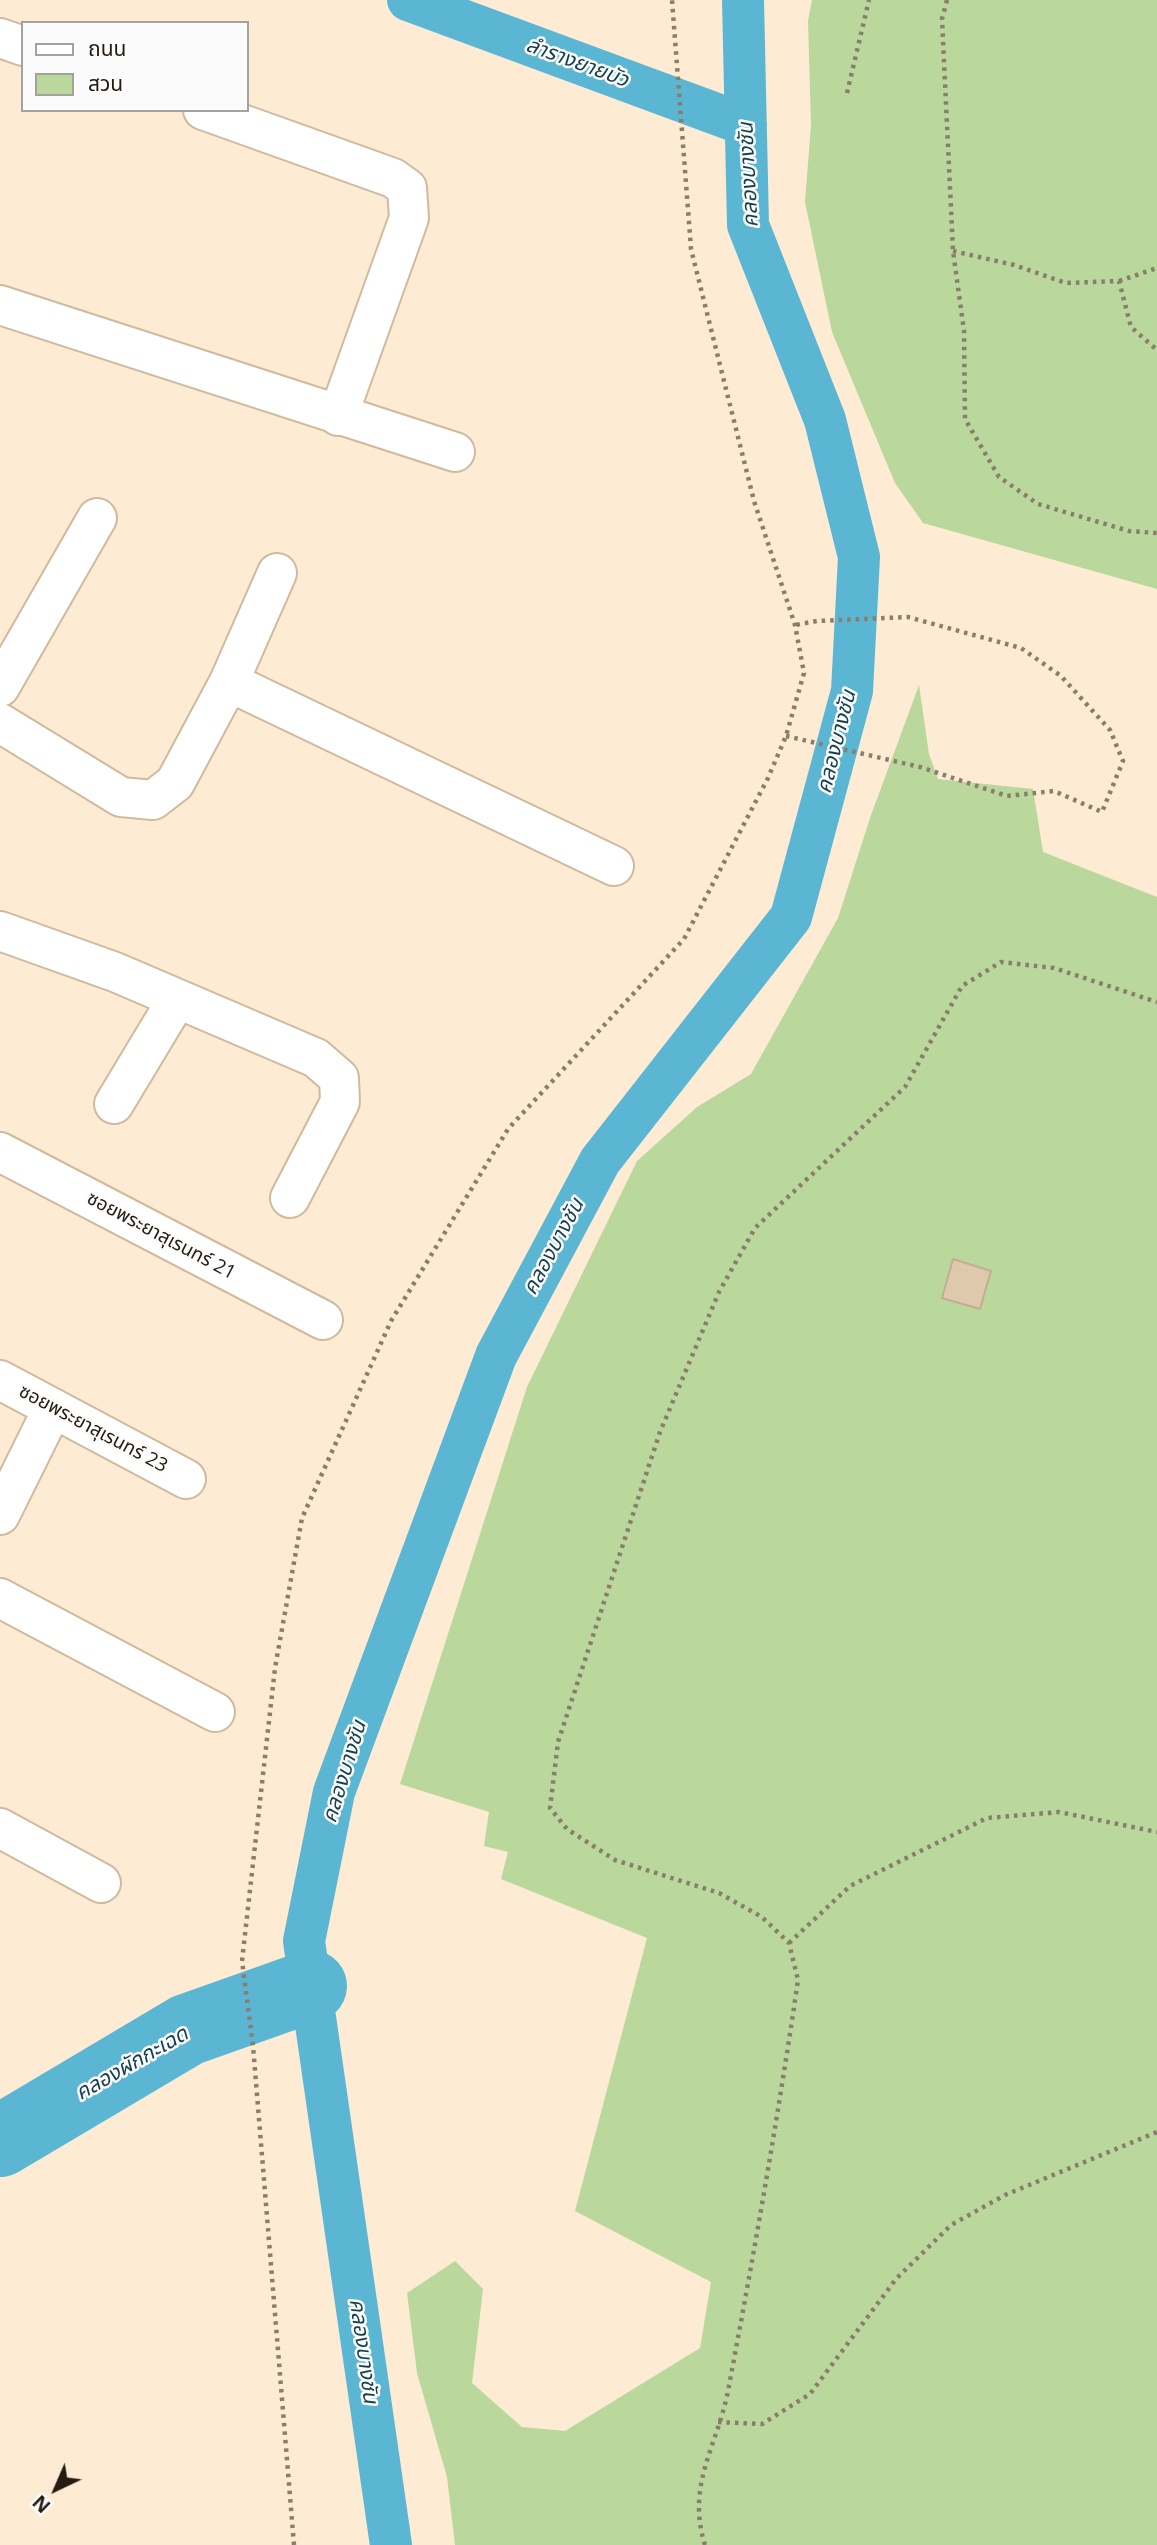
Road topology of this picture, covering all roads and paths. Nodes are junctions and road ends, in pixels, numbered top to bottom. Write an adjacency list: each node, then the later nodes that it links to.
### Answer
1 (672, 0): 18 (path)
2 (869, 0): 6 (path)
3 (947, 0): 8 (path)
4 (0, 38): 5 (street)
5 (21, 45)
6 (847, 93)
7 (209, 112): 13 (street)
8 (953, 251): 10 (path); 16 (path)
9 (1157, 268): 10 (path)
10 (1119, 281): 12 (path)
11 (0, 305): 13 (street)
12 (1157, 350)
13 (338, 416): 14 (street)
14 (456, 452)
15 (97, 518): 20 (street)
16 (1157, 533)
17 (277, 573): 19 (street)
18 (795, 625): 22 (path); 22 (path)
19 (229, 682): 21 (street); 23 (street)
20 (0, 687)
21 (0, 723)
22 (788, 736): 43 (path)
23 (614, 866)
24 (0, 931): 25 (street)
25 (176, 1001): 27 (street); 29 (street)
26 (1157, 1002): 40 (path)
27 (114, 1104)
28 (0, 1152): 30 (street, ซอยพระยาสุเรนทร์ 21)
29 (290, 1198)
30 (323, 1320)
31 (0, 1380): 32 (street, ซอยพระยาสุเรนทร์ 23)
32 (53, 1408): 33 (street, ซอยพระยาสุเรนทร์ 23); 34 (street)
33 (186, 1479)
34 (0, 1515)
35 (0, 1598): 36 (street)
36 (215, 1712)
37 (1157, 1832): 40 (path)
38 (4, 1840): 39 (street)
39 (101, 1883)
40 (789, 1943): 42 (path)
41 (1157, 2132): 42 (path)
42 (719, 2422): 44 (path)
43 (294, 2545)
44 (705, 2545)

